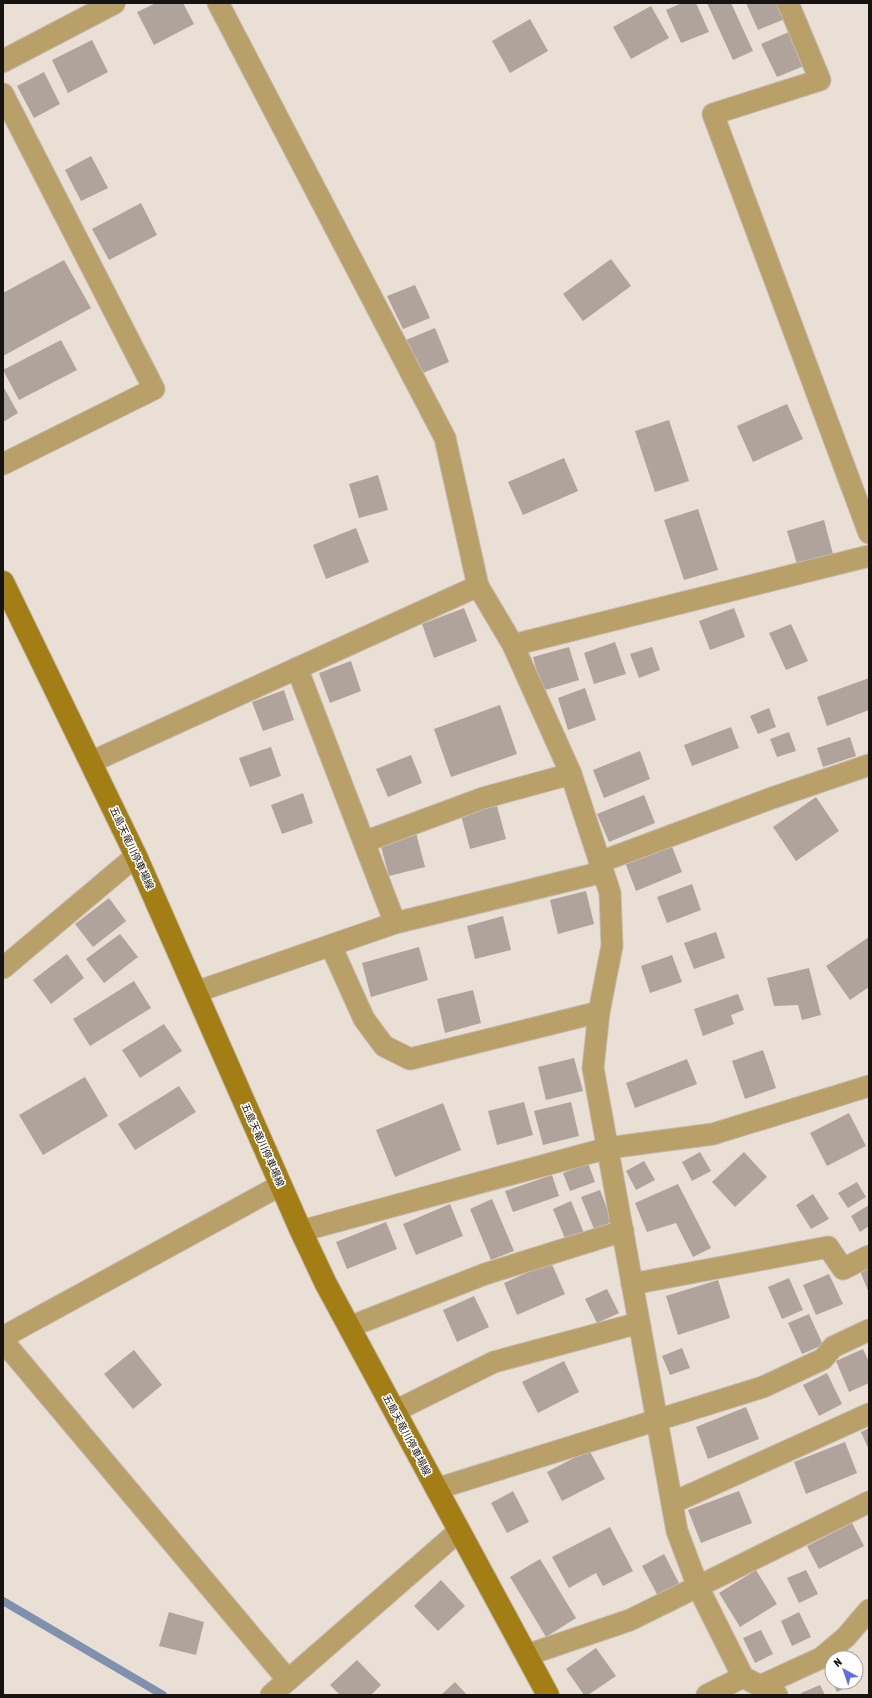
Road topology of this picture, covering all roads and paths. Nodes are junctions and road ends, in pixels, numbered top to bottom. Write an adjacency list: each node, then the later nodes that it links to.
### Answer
1 (114, 3): 4 (street)
2 (218, 3): 10 (street)
3 (788, 3): 7 (street)
4 (3, 60)
5 (3, 94): 6 (street)
6 (3, 464)
7 (869, 533)
8 (869, 556): 11 (street)
9 (3, 582): 13 (main road, 五島天竜川停車場線)
10 (478, 586): 11 (street); 12 (street)
11 (513, 644): 15 (street)
12 (297, 668): 13 (street); 16 (street)
13 (91, 762): 17 (main road, 五島天竜川停車場線)
14 (869, 765): 18 (street)
15 (571, 774): 16 (street); 18 (street)
16 (364, 842): 19 (street)
17 (136, 856): 21 (street); 22 (main road, 五島天竜川停車場線)
18 (601, 867): 19 (street); 23 (street)
19 (395, 924): 20 (street)
20 (331, 946): 22 (street); 23 (street)
21 (3, 968)
22 (196, 992): 26 (main road, 五島天竜川停車場線)
23 (599, 1012): 25 (street)
24 (869, 1086): 25 (street)
25 (608, 1148): 27 (street); 28 (street)
26 (281, 1185): 27 (main road, 五島天竜川停車場線); 34 (street)
27 (301, 1231): 32 (main road, 五島天竜川停車場線)
28 (623, 1231): 30 (street); 32 (street)
29 (869, 1256): 30 (street)
30 (632, 1284): 31 (street)
31 (639, 1323): 36 (street); 38 (street)
32 (349, 1327): 36 (main road, 五島天竜川停車場線)
33 (869, 1330): 38 (street)
34 (3, 1337)
35 (3, 1341): 46 (street)
36 (395, 1412): 39 (main road, 五島天竜川停車場線)
37 (869, 1414): 41 (street)
38 (657, 1420): 39 (street); 41 (street)
39 (436, 1489): 42 (main road, 五島天竜川停車場線)
40 (869, 1502): 43 (street)
41 (672, 1503): 43 (street)
42 (459, 1531): 45 (main road, 五島天竜川停車場線); 46 (street)
43 (698, 1587): 45 (street); 47 (street)
44 (869, 1610): 47 (street)
45 (527, 1655): 49 (main road, 五島天竜川停車場線)
46 (288, 1680): 48 (street)
47 (760, 1686): 50 (street)
48 (271, 1695)
49 (548, 1695)
50 (707, 1695)

